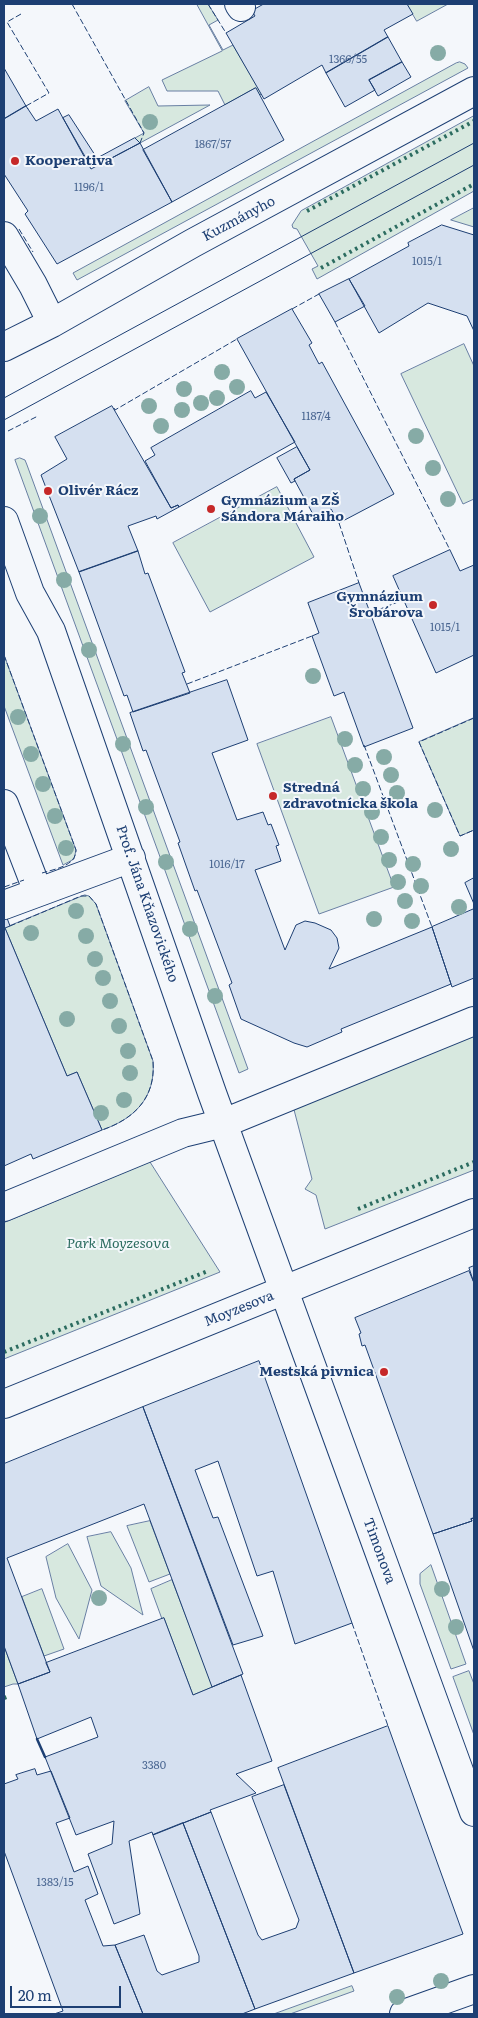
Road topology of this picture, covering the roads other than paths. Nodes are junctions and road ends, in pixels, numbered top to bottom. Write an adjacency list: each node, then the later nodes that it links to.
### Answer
1 (474, 91): 3 (street, Kuzmányho)
2 (4, 236): 3 (street)
3 (52, 323): 4 (street, Kuzmányho)
4 (4, 347)
5 (4, 521): 7 (street, Prof. Jána Kňazovického)
6 (4, 804): 8 (street)
7 (131, 858): 8 (street); 11 (street, Prof. Jána Kňazovického)
8 (38, 892): 9 (street)
9 (4, 905)
10 (474, 1022): 11 (street)
11 (224, 1123): 12 (street); 14 (street, Prof. Jána Kňazovického)
12 (4, 1207)
13 (474, 1213): 14 (street, Moyzesova)
14 (284, 1290): 15 (street, Moyzesova); 16 (street, Timonova)
15 (4, 1404)
16 (474, 1812)
17 (474, 1989): 18 (street)
18 (404, 2014)

